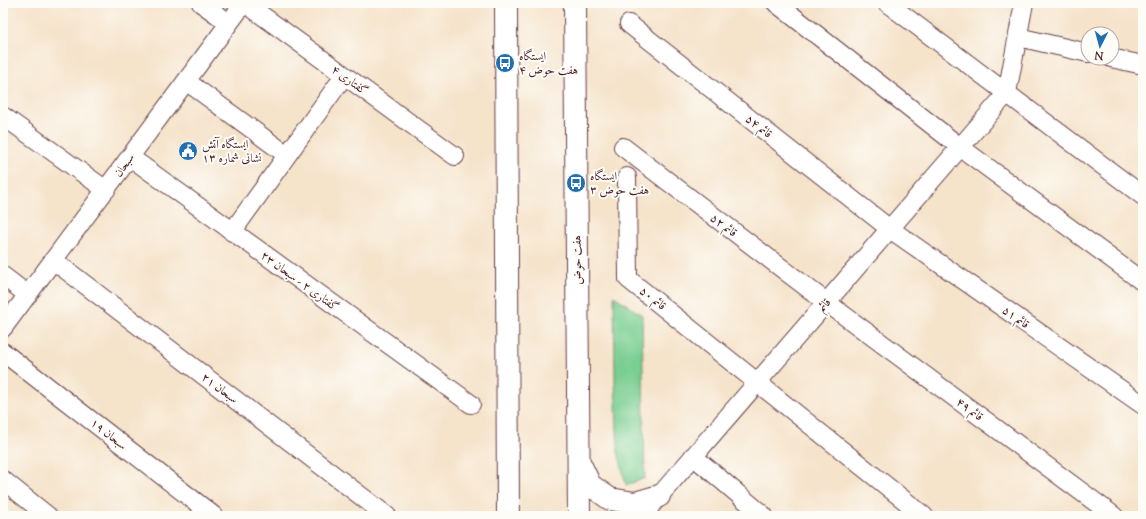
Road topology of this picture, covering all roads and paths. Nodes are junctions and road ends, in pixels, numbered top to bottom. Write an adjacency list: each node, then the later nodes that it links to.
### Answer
1 (201, 3): 8 (street)
2 (244, 3): 8 (street, سبحان); 14 (street, گفتاری ۴)
3 (506, 3): 45 (highway)
4 (574, 3): 39 (highway, هفت حوض)
5 (776, 3): 19 (street)
6 (887, 3): 16 (street)
7 (1024, 3): 10 (street)
8 (229, 23): 15 (street, سبحان)
9 (629, 24): 26 (street, قائم ۵۴)
10 (1018, 37): 11 (street); 16 (street)
11 (1080, 51)
12 (1120, 60): 13 (street)
13 (1143, 65)
14 (344, 76): 20 (street); 21 (street, گفتاری ۴)
15 (186, 81): 20 (street); 22 (street, سبحان)
16 (1006, 94): 19 (street, قائم); 25 (street)
17 (3, 116): 24 (street)
18 (623, 147): 32 (street, قائم ۵۲)
19 (960, 147): 26 (street, قائم); 30 (street)
20 (287, 155): 27 (street)
21 (455, 156)
22 (130, 157): 24 (street, سبحان); 27 (street, گفتاری ۲ - سبحان ۲۳)
23 (627, 176): 35 (street, قائم ۵۰)
24 (106, 190): 28 (street, سبحان)
25 (1143, 196)
26 (890, 229): 32 (street, قائم); 37 (street, قائم ۵۱)
27 (232, 232): 36 (street, گفتاری ۲ - سبحان ۲۳)
28 (53, 260): 31 (street, سبحان); 44 (street, سبحان ۲۱)
29 (3, 276): 31 (street)
30 (1143, 282)
31 (28, 294): 33 (street, سبحان)
32 (826, 302): 35 (street, قائم); 50 (street, قائم ۴۹)
33 (3, 328)
34 (3, 352): 43 (street, سبحان ۱۹)
35 (758, 381): 38 (street, قائم); 49 (street)
36 (471, 404)
37 (1143, 405)
38 (693, 456): 41 (street, قائم); 48 (street)
39 (579, 463): 41 (highway); 46 (highway, هفت حوض)
40 (3, 480): 42 (street)
41 (659, 496): 47 (street, قائم)
42 (48, 516)
43 (214, 516)
44 (387, 516)
45 (508, 516)
46 (578, 516)
47 (642, 516)
48 (764, 516)
49 (924, 516)
50 (1114, 516)

